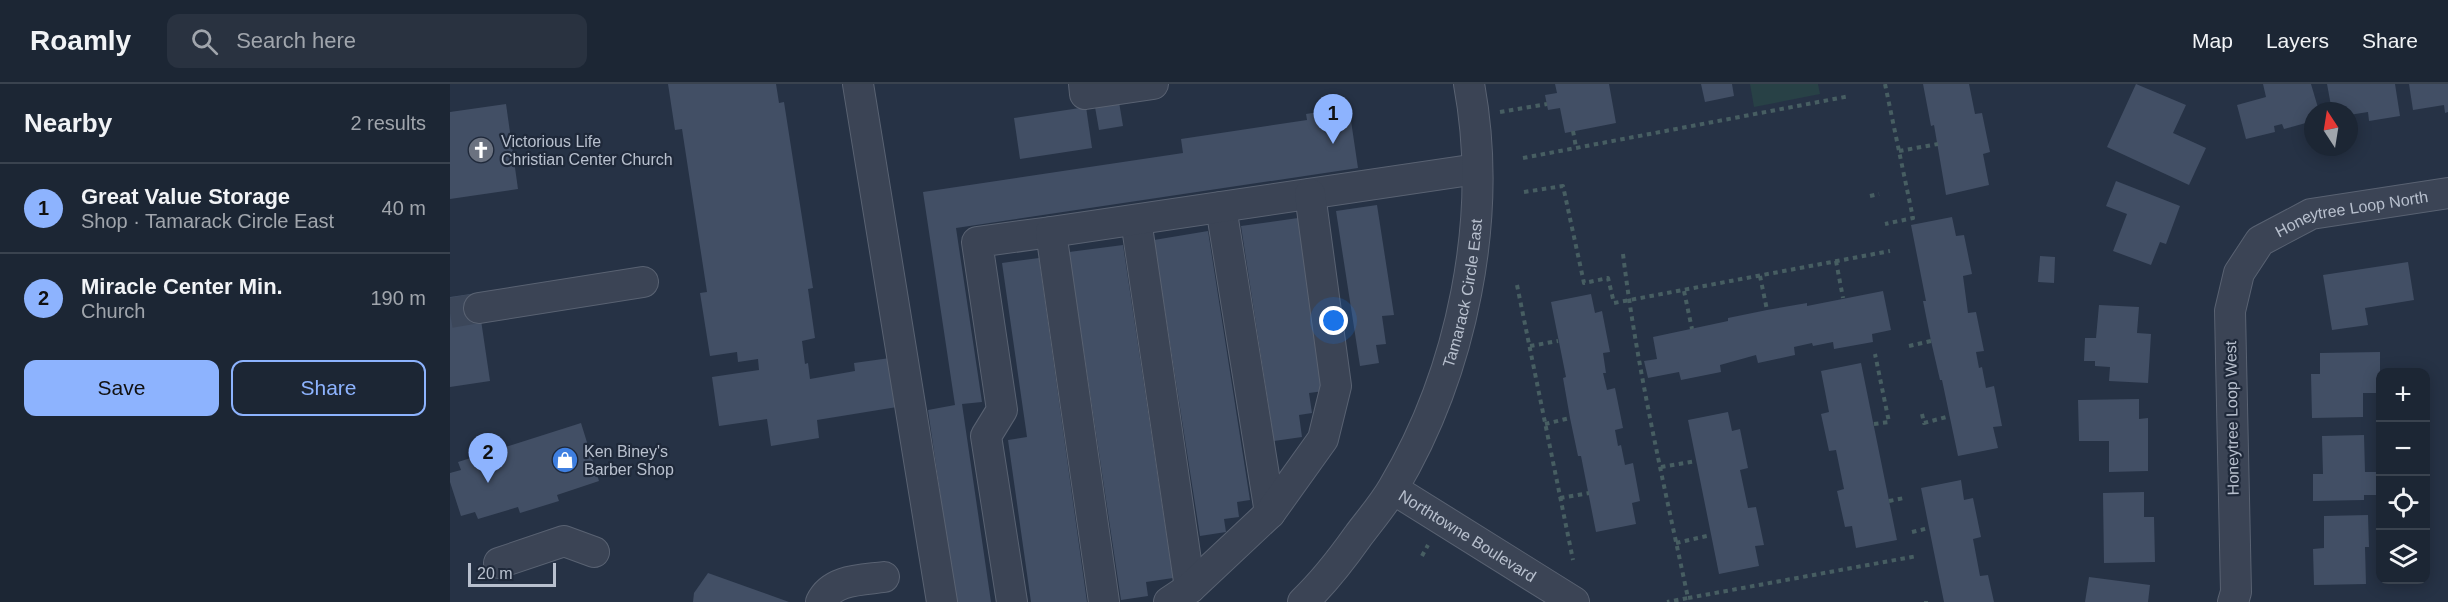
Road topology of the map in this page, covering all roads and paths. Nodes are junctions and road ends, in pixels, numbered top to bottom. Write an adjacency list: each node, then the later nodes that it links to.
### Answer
1 (858, 84): 69 (street)
2 (1083, 84): 3 (street)
3 (1153, 84)
4 (1468, 84): 14 (street, Tamarack Circle East)
5 (1885, 84): 12 (path)
6 (1850, 96): 11 (path)
7 (1547, 104): 8 (path)
8 (1504, 112)
9 (1573, 131): 11 (path)
10 (1938, 144): 12 (path)
11 (1576, 147): 13 (path)
12 (1899, 151): 22 (path)
13 (1523, 158)
14 (1477, 169): 17 (street); 49 (street, Tamarack Circle East)
15 (1524, 192): 33 (path)
16 (2448, 193): 24 (street, Honeytree Loop North)
17 (1310, 194): 20 (street); 54 (street)
18 (1879, 194): 19 (path)
19 (1870, 196)
20 (1221, 207): 21 (street); 54 (street)
21 (1136, 220): 23 (street); 66 (street)
22 (1885, 224)
23 (1051, 232): 70 (street); 71 (street)
24 (2260, 241): 75 (street, Honeytree Loop West)
25 (1890, 251): 27 (path)
26 (1623, 254): 33 (path)
27 (1836, 261): 28 (path); 32 (path)
28 (1760, 276): 31 (path); 35 (path)
29 (643, 282): 34 (street)
30 (1517, 285): 39 (path)
31 (1684, 291): 33 (path); 36 (path)
32 (1843, 298)
33 (1629, 301): 48 (path)
34 (479, 308)
35 (1767, 310)
36 (1692, 329)
37 (1558, 341): 39 (path)
38 (1931, 341): 40 (path)
39 (1530, 346): 45 (path)
40 (1909, 346)
41 (1875, 354): 46 (path)
42 (1922, 414): 43 (path)
43 (1950, 416)
44 (1570, 418): 45 (path)
45 (1545, 424): 51 (path)
46 (1874, 424)
47 (1696, 461): 48 (path)
48 (1661, 467): 59 (path)
49 (1393, 489): 72 (street, Tamarack Circle East); 73 (street, Northtowne Boulevard)
50 (1589, 493): 51 (path)
51 (1560, 498): 63 (path)
52 (1904, 498): 53 (path)
53 (1889, 501)
54 (1270, 513): 66 (street)
55 (1929, 528): 56 (path)
56 (1912, 532)
57 (1711, 535): 59 (path)
58 (1430, 542): 61 (path)
59 (1676, 543): 67 (path)
60 (594, 552): 64 (street)
61 (1422, 556)
62 (1917, 556): 67 (path)
63 (1573, 560)
64 (499, 563)
65 (884, 577): 68 (street)
66 (1180, 595)
67 (1688, 598): 74 (path)
68 (821, 602)
69 (942, 602)
70 (1012, 602)
71 (1104, 602)
72 (1303, 602)
73 (1574, 602)
74 (1667, 602)
75 (2233, 602)

